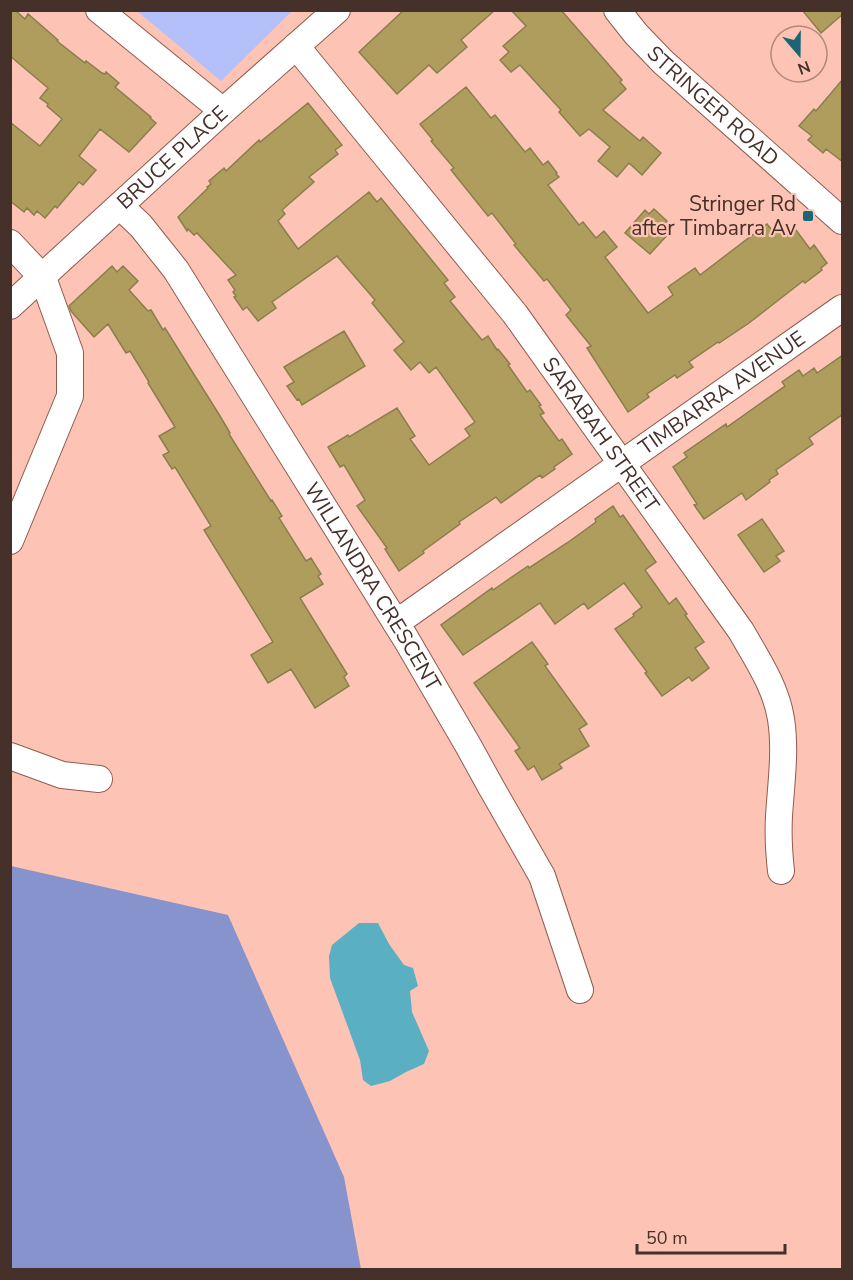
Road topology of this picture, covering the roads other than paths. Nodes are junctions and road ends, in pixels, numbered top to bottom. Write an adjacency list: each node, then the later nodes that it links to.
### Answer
1 (99, 10): 5 (street)
2 (337, 10): 4 (street, BRUCE PLACE)
3 (617, 10): 7 (street, STRINGER ROAD)
4 (296, 46): 5 (street, BRUCE PLACE); 12 (street, SARABAH STREET)
5 (223, 111): 6 (street, BRUCE PLACE)
6 (120, 206): 9 (street, BRUCE PLACE); 14 (street, WILLANDRA CRESCENT)
7 (843, 221)
8 (10, 243): 9 (street)
9 (43, 278): 10 (street, BRUCE PLACE); 13 (street)
10 (10, 306)
11 (843, 308): 12 (street, TIMBARRA AVENUE)
12 (621, 464): 14 (street, TIMBARRA AVENUE); 17 (street, SARABAH STREET)
13 (10, 541)
14 (396, 623): 18 (street, WILLANDRA CRESCENT)
15 (10, 756): 16 (street)
16 (99, 779)
17 (781, 871)
18 (580, 990)

